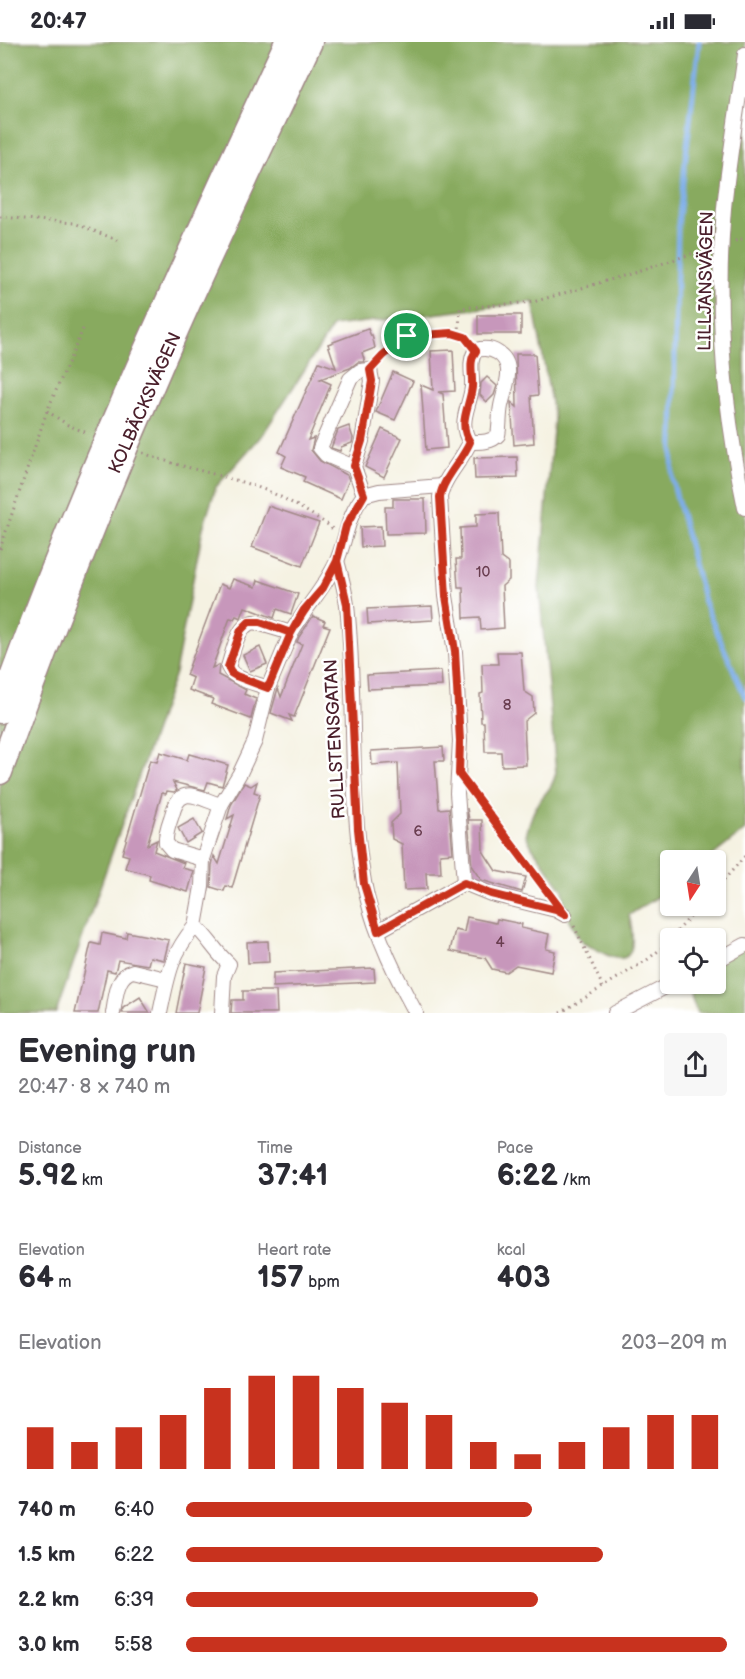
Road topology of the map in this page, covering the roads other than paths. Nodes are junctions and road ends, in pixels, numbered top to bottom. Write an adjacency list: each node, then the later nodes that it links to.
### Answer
1 (287, 42): 12 (highway, KOLBÄCKSVÄGEN)
2 (310, 42): 13 (highway, KOLBÄCKSVÄGEN)
3 (745, 54): 8 (street, LILLJANSVÄGEN)
4 (470, 442): 4 (street); 6 (street)
5 (354, 466): 5 (street); 7 (street)
6 (442, 486): 7 (street); 16 (street)
7 (364, 495): 9 (street)
8 (745, 508)
9 (337, 561): 10 (street); 19 (street, RULLSTENSGATAN)
10 (291, 633): 11 (street); 11 (street)
11 (268, 688): 14 (street)
12 (0, 711)
13 (0, 772)
14 (221, 805): 15 (street); 15 (street)
15 (203, 859): 18 (street)
16 (464, 883): 17 (street); 19 (street)
17 (565, 915)
18 (195, 926): 22 (street); 26 (street)
19 (378, 931): 27 (street, RULLSTENSGATAN)
20 (745, 945): 21 (street)
21 (726, 955)
22 (166, 979): 24 (street); 25 (street)
23 (660, 990): 28 (street)
24 (113, 1013)
25 (160, 1013)
26 (222, 1013)
27 (416, 1013)
28 (615, 1013)

